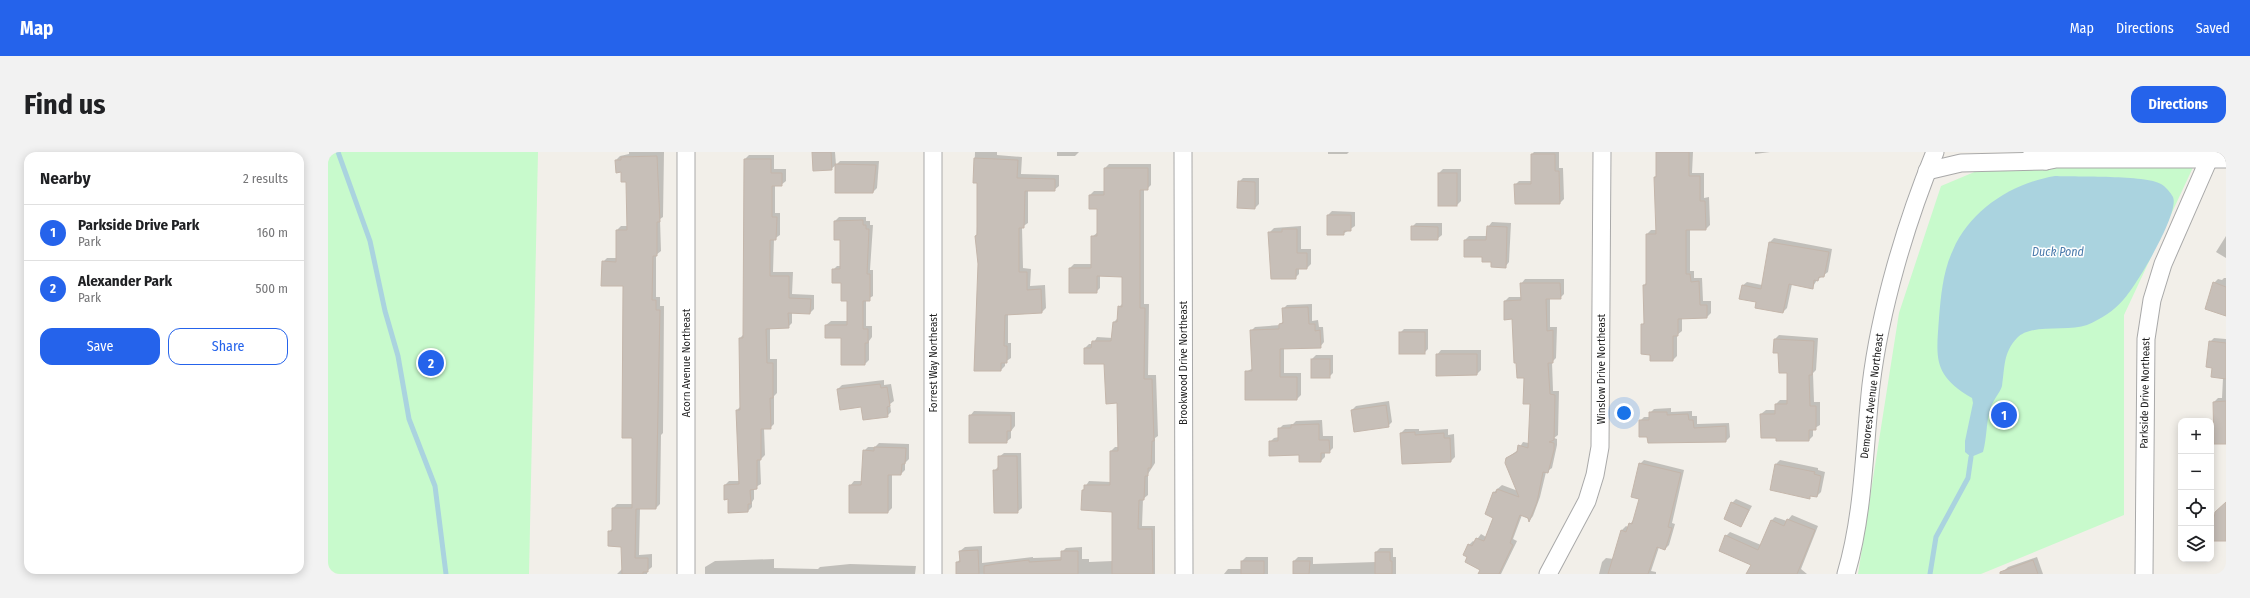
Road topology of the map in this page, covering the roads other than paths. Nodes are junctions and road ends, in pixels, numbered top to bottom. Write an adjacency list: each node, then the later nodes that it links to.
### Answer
1 (686, 152): 9 (street, Acorn Avenue Northeast)
2 (933, 152): 10 (street, Forrest Way Northeast)
3 (1183, 152): 11 (street, Brookwood Drive Northeast)
4 (1602, 152): 12 (street, Winslow Drive Northeast)
5 (1935, 152): 8 (street, Demorest Avenue Northeast)
6 (2048, 156): 7 (street); 8 (street)
7 (2216, 157): 14 (street, Parkside Drive Northeast)
8 (1928, 171): 13 (street, Demorest Avenue Northeast)
9 (686, 574)
10 (933, 574)
11 (1184, 574)
12 (1548, 574)
13 (1846, 574)
14 (2144, 574)

